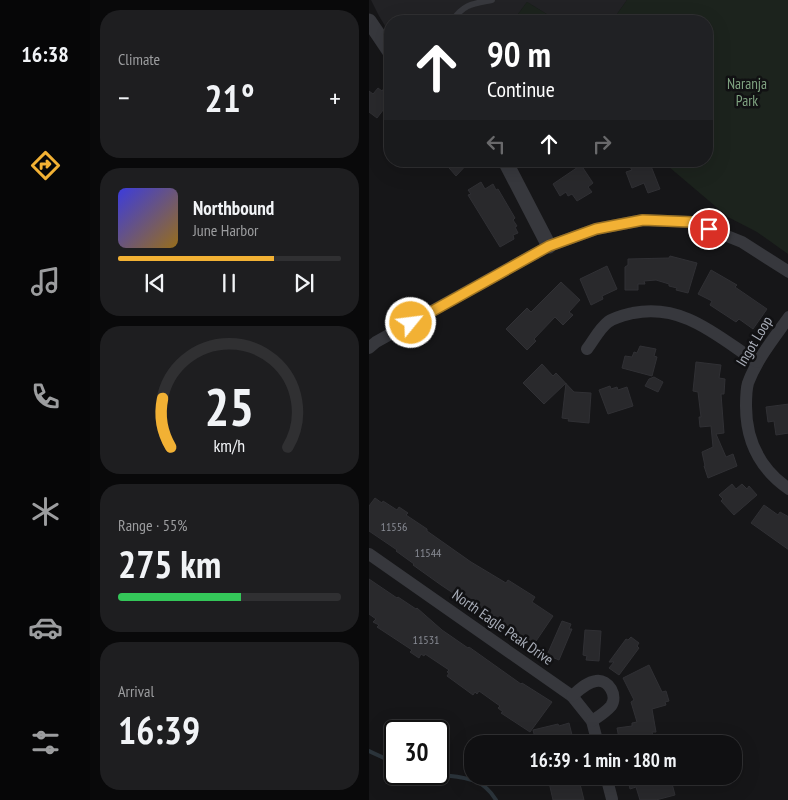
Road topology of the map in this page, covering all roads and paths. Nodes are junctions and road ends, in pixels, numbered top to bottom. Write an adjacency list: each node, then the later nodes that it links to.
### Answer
1 (492, 0): 2 (lane)
2 (456, 15)
3 (369, 21): 4 (street)
4 (384, 43)
5 (508, 167): 6 (street)
6 (549, 246): 7 (street); 9 (street)
7 (788, 272)
8 (788, 317): 11 (street, Ingot Loop)
9 (369, 348)
10 (587, 349): 11 (street)
11 (757, 362): 12 (street, Ingot Loop)
12 (788, 489)
13 (369, 554): 14 (street, North Eagle Peak Drive)
14 (572, 696): 15 (street, North Eagle Peak Drive); 15 (street)
15 (592, 721): 16 (street, North Eagle Peak Drive)
16 (596, 735)
17 (609, 785): 18 (street)
18 (615, 800)

